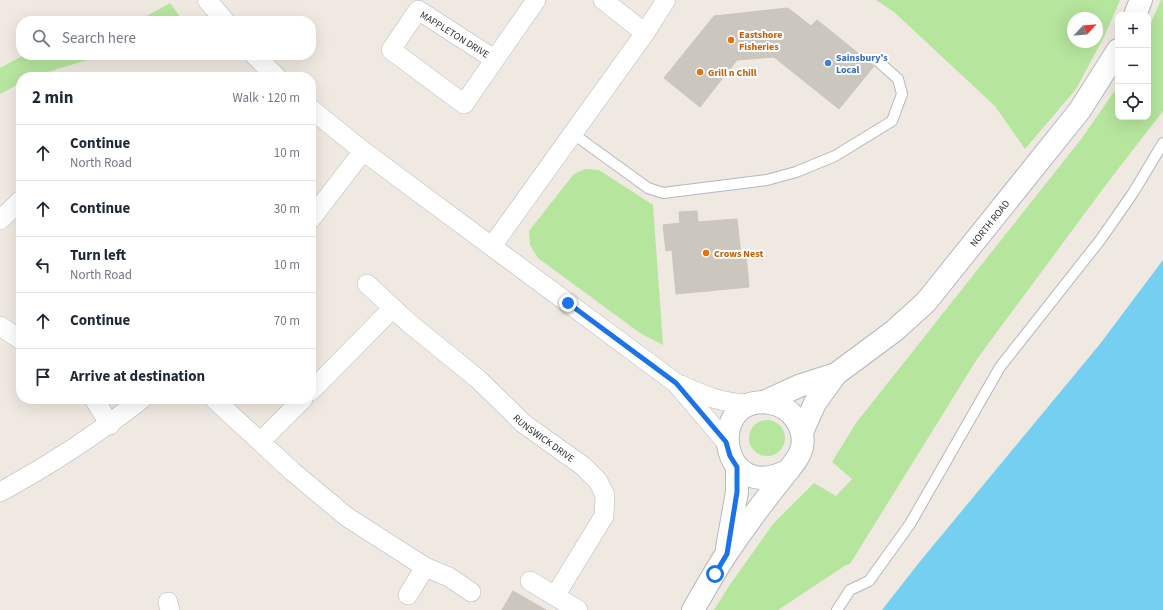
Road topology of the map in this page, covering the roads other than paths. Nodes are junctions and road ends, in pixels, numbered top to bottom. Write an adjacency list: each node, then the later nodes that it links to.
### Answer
1 (207, 0): 7 (street)
2 (536, 0): 10 (street, MAPPLETON DRIVE)
3 (603, 0): 8 (street)
4 (666, 0): 8 (street)
5 (1141, 0): 6 (main road)
6 (1136, 12)
7 (221, 16)
8 (645, 33): 15 (street)
9 (1115, 55): 26 (main road, NORTH ROAD)
10 (494, 59): 10 (street, MAPPLETON DRIVE)
11 (259, 60): 13 (street)
12 (880, 63): 15 (lane)
13 (272, 72)
14 (316, 113): 17 (street)
15 (572, 134): 21 (street)
16 (1163, 143): 49 (lane)
17 (363, 151): 19 (street); 21 (street)
18 (16, 205): 20 (street)
19 (316, 212)
20 (0, 220)
21 (492, 246): 27 (street)
22 (368, 284): 23 (street, RUNSWICK DRIVE)
23 (393, 308): 28 (street); 46 (street, RUNSWICK DRIVE)
24 (0, 326): 25 (street)
25 (16, 337)
26 (836, 374): 29 (main road); 35 (main road)
27 (676, 383): 29 (street); 37 (street)
28 (316, 386)
29 (757, 403): 35 (main road); 37 (main road)
30 (97, 404): 34 (street)
31 (136, 404): 34 (street)
32 (220, 404): 36 (street)
33 (298, 404): 36 (street)
34 (110, 425): 40 (street)
35 (802, 432): 39 (main road)
36 (261, 441): 42 (street)
37 (726, 442): 38 (main road)
38 (737, 467): 39 (main road); 41 (main road)
39 (789, 470): 41 (main road)
40 (0, 492)
41 (727, 554): 48 (main road)
42 (425, 567): 44 (street); 45 (street)
43 (530, 581): 46 (street)
44 (471, 592)
45 (408, 595)
46 (554, 596): 47 (street)
47 (578, 610)
48 (693, 610)
49 (837, 610)

